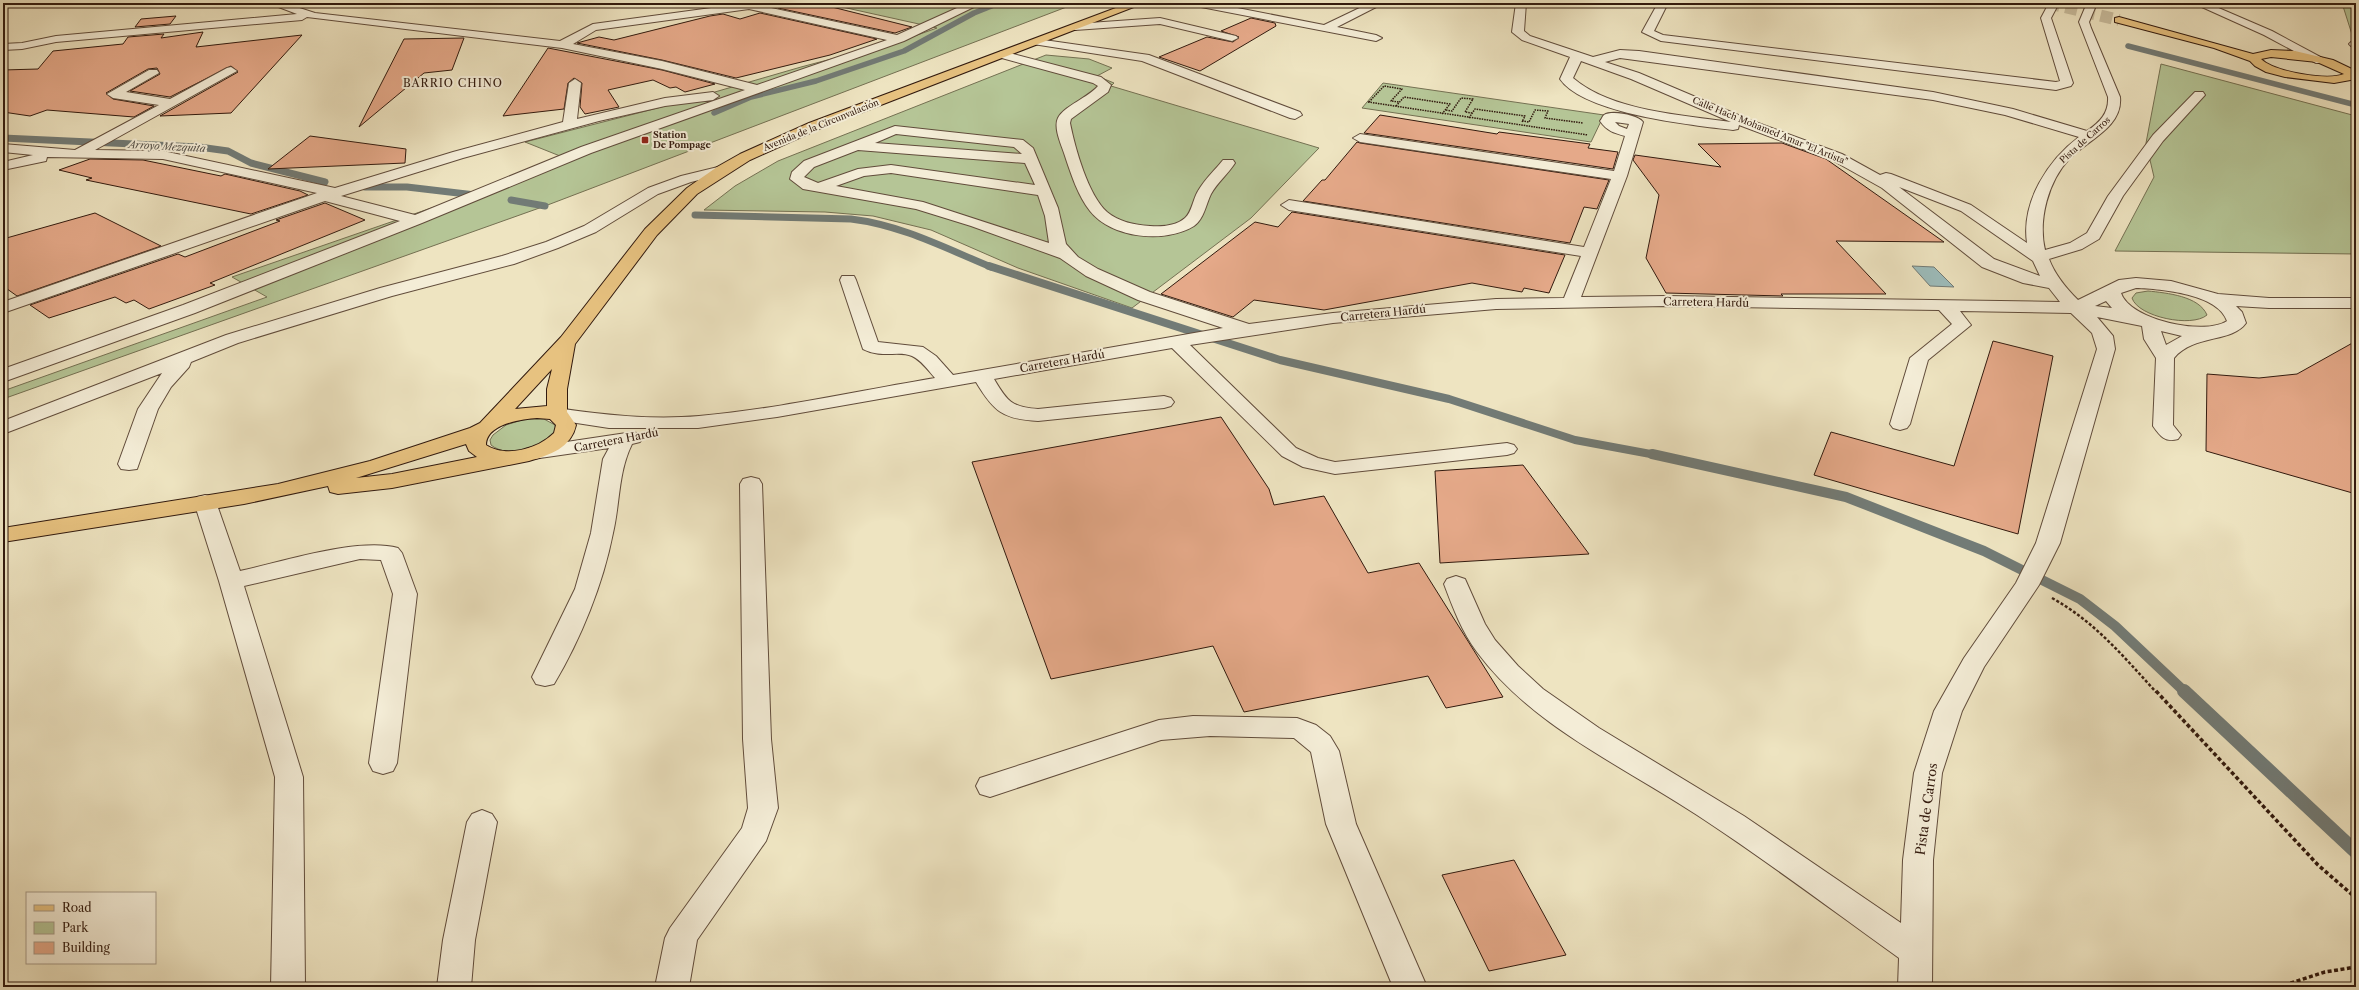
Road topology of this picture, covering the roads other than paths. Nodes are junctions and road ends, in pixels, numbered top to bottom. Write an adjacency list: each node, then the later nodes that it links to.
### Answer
1 (273, 3): 12 (street)
2 (977, 3): 18 (street)
3 (1139, 3): 14 (main road, Avenida de la Circunvalación)
4 (1196, 3): 11 (street)
5 (1379, 3): 15 (street)
6 (1521, 3): 29 (street, Calle Hach Mohamed Amar "El Artista")
7 (1663, 3): 8 (street)
8 (2054, 3)
9 (2092, 3): 45 (street, Pista de Carros)
10 (2198, 3): 20 (street)
11 (1217, 5): 15 (street)
12 (314, 16): 21 (street); 23 (street)
13 (2119, 20): 24 (main road)
14 (1075, 27): 16 (street); 19 (main road, Avenida de la Circunvalación)
15 (1326, 28): 17 (street)
16 (1232, 38)
17 (1376, 38)
18 (900, 39): 21 (street); 37 (street)
19 (1037, 42): 28 (main road, Avenida de la Circunvalación); 41 (street)
20 (2292, 44): 27 (street); 31 (street)
21 (562, 45): 37 (street)
22 (3, 46): 23 (street)
23 (22, 46): 25 (street)
24 (2218, 46): 26 (main road); 30 (main road)
25 (3, 54)
26 (2267, 54): 27 (main road); 30 (main road)
27 (2280, 54): 31 (main road)
28 (1002, 55): 51 (street); 53 (main road, Avenida de la Circunvalación)
29 (1578, 56): 32 (street, Calle Hach Mohamed Amar "El Artista"); 44 (street)
30 (2254, 58): 35 (main road)
31 (2320, 60): 35 (main road)
32 (1593, 61): 44 (street, Calle Hach Mohamed Amar "El Artista"); 45 (street)
33 (231, 71): 40 (street)
34 (153, 73): 40 (street)
35 (2355, 78)
36 (575, 83): 42 (street)
37 (757, 89): 39 (street)
38 (2200, 95): 63 (street)
39 (737, 96): 42 (street); 60 (street)
40 (173, 103): 49 (street)
41 (1295, 115)
42 (569, 126): 58 (street)
43 (1612, 127): 55 (street)
44 (1766, 130): 54 (street, Calle Hach Mohamed Amar "El Artista")
45 (2089, 136): 63 (street, Pista de Carros)
46 (3, 138): 49 (street)
47 (1360, 138): 55 (street)
48 (3, 148): 50 (street)
49 (84, 150): 50 (street); 58 (street)
50 (60, 154): 52 (street)
51 (1228, 164)
52 (3, 166)
53 (722, 170): 78 (main road, Avenida de la Circunvalación); 80 (street)
54 (1866, 172): 63 (street); 65 (street, Calle Hach Mohamed Amar "El Artista")
55 (1620, 176): 61 (street)
56 (820, 188): 57 (street); 57 (street); 62 (street)
57 (1043, 191): 62 (street)
58 (328, 194): 60 (street); 72 (street)
59 (1289, 205): 61 (street)
60 (416, 220): 83 (street)
61 (1590, 252): 68 (street)
62 (1064, 254): 76 (street)
63 (2038, 257): 65 (street)
64 (848, 280): 84 (street)
65 (2054, 284): 73 (street)
66 (2112, 291): 67 (street, Carretera Hardú); 73 (street, Carretera Hardú); 75 (street)
67 (2213, 299): 69 (street); 74 (street)
68 (1571, 301): 71 (street, Carretera Hardú); 76 (street, Carretera Hardú)
69 (2269, 303): 70 (street); 74 (street)
70 (2356, 303)
71 (1944, 305): 73 (street, Carretera Hardú); 88 (street)
72 (3, 308)
73 (2075, 308): 75 (street, Carretera Hardú); 107 (street, Pista de Carros)
74 (2236, 315): 77 (street)
75 (2145, 320): 77 (street); 81 (street)
76 (1249, 330): 79 (street, Carretera Hardú)
77 (2209, 333): 81 (street)
78 (568, 341): 86 (main road); 90 (main road, Avenida de la Circunvalación)
79 (1183, 341): 82 (street, Carretera Hardú); 93 (street)
80 (187, 358): 89 (street); 96 (street)
81 (2166, 358): 91 (street)
82 (982, 375): 84 (street, Carretera Hardú); 85 (street)
83 (3, 376)
84 (948, 381): 87 (street, Carretera Hardú)
85 (1164, 402)
86 (557, 414): 87 (street, Carretera Hardú); 90 (main road); 94 (main road)
87 (698, 422): 92 (street, Carretera Hardú)
88 (1900, 424)
89 (3, 428)
90 (485, 428): 95 (main road); 98 (main road)
91 (2171, 435)
92 (624, 440): 94 (street, Carretera Hardú); 103 (street)
93 (1507, 449)
94 (534, 453): 95 (main road)
95 (506, 458): 98 (main road)
96 (129, 464)
97 (751, 484): 110 (street)
98 (279, 490): 99 (main road)
99 (205, 502): 100 (main road); 101 (street)
100 (3, 535)
101 (231, 581): 104 (street); 108 (street)
102 (1456, 584): 107 (street)
103 (545, 677)
104 (382, 763)
105 (990, 786): 111 (street)
106 (482, 822): 109 (street)
107 (1915, 950): 112 (street, Pista de Carros)
108 (288, 987)
109 (454, 987)
110 (672, 987)
111 (1410, 987)
112 (1915, 987)

